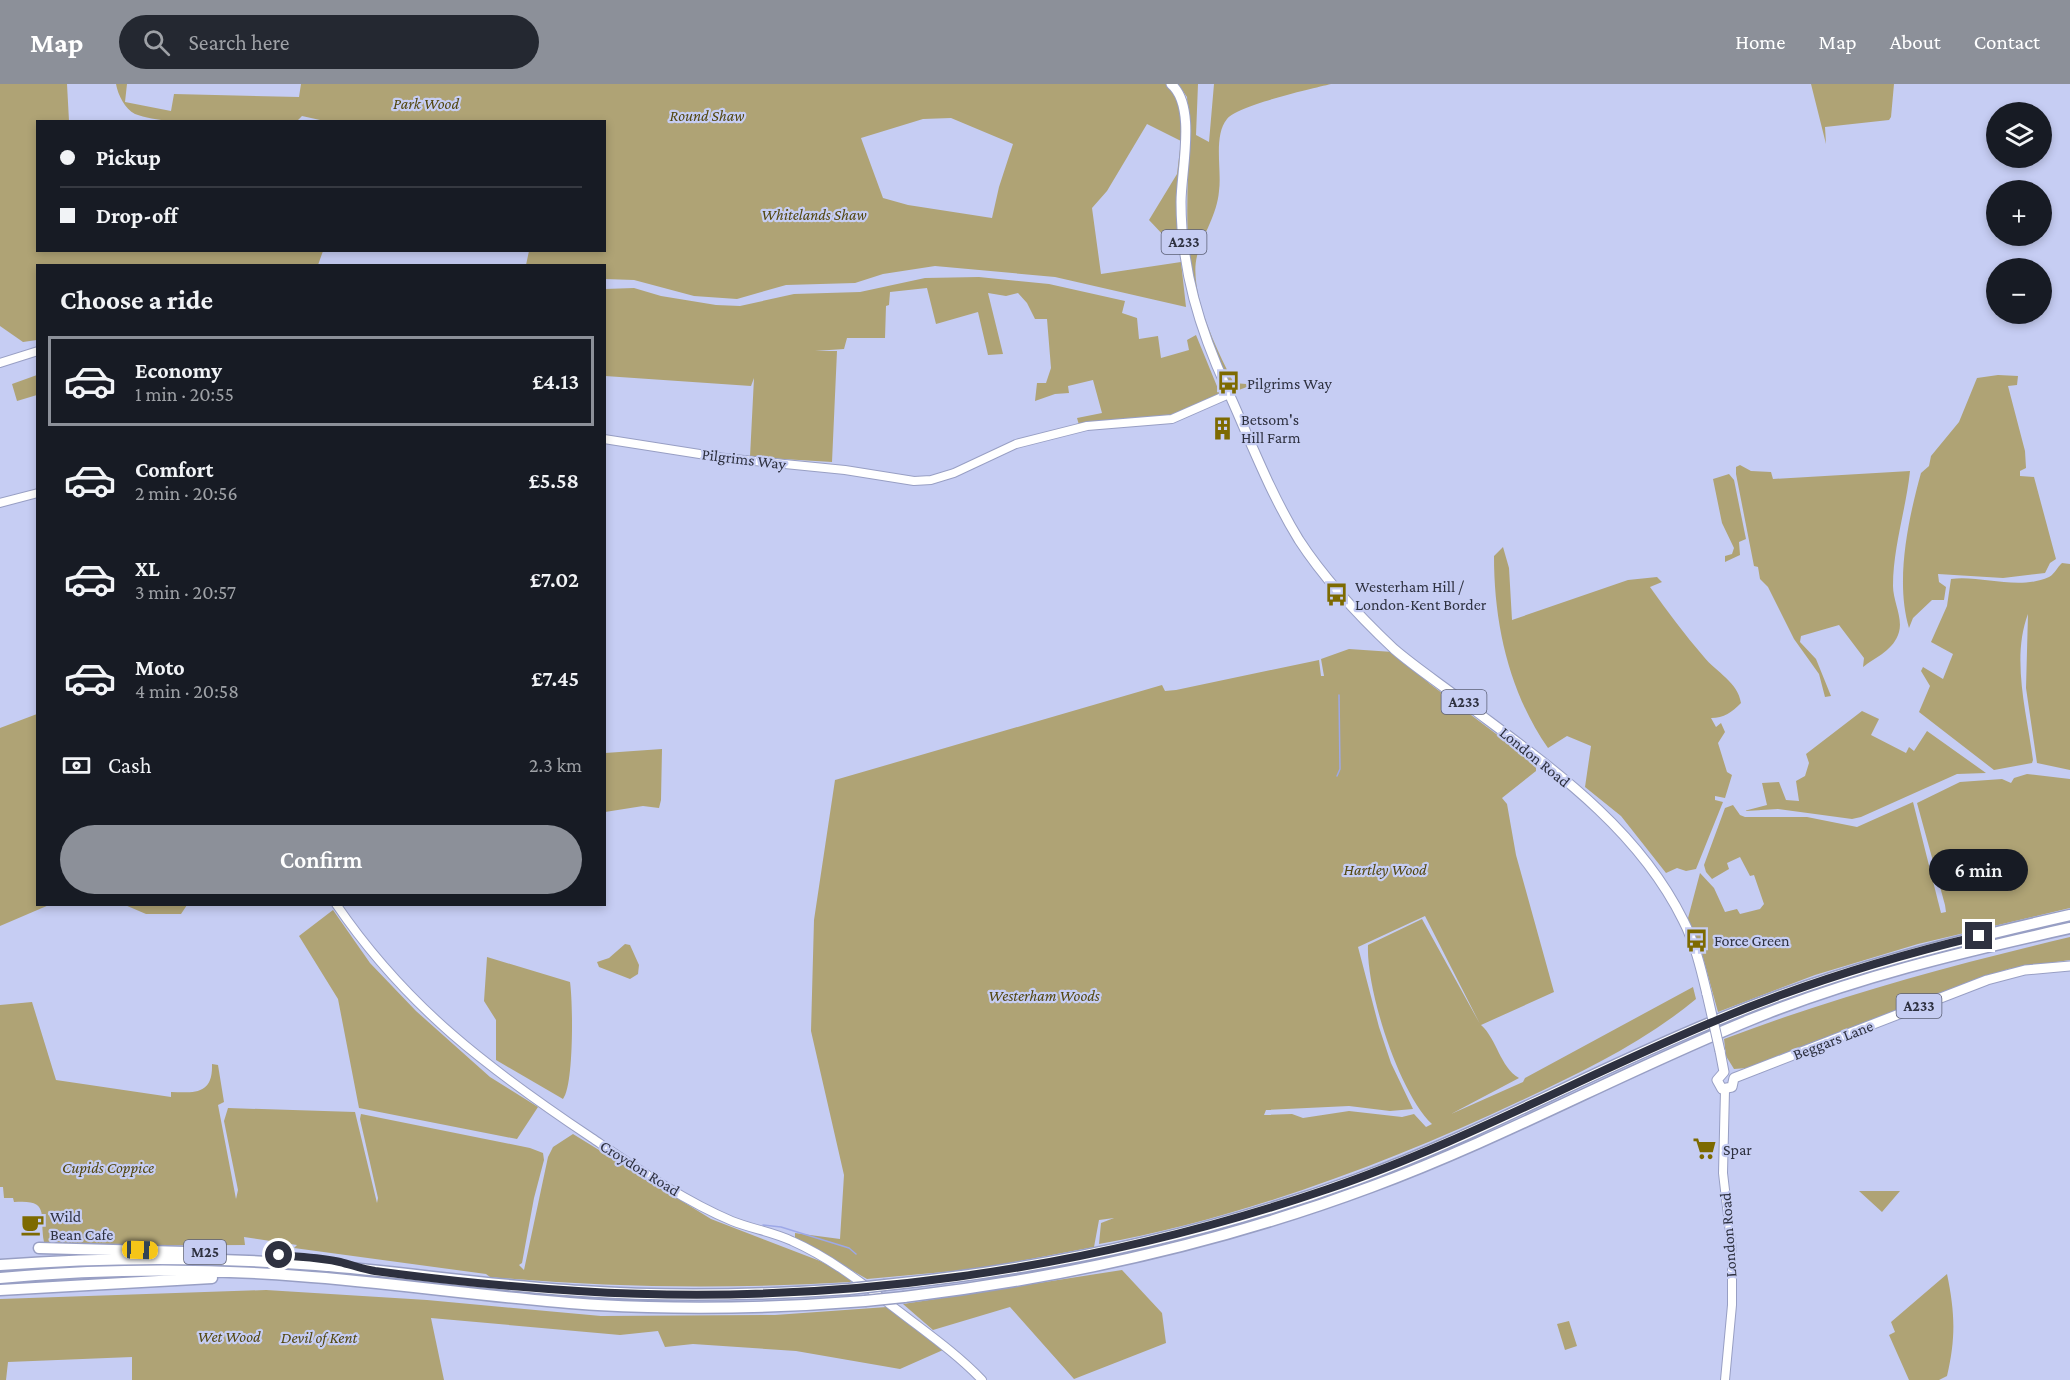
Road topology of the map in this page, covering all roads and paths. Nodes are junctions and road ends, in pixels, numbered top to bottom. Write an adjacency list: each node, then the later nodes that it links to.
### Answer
1 (1171, 84): 4 (main road, A233)
2 (36, 352): 3 (street)
3 (0, 363)
4 (1230, 396): 5 (street, Pilgrims Way); 12 (main road, London Road / A233, bridge)
5 (606, 439)
6 (36, 494): 7 (street)
7 (0, 503)
8 (338, 906): 21 (street, Croydon Road)
9 (2070, 915): 17 (highway, M25, bridge)
10 (2070, 928): 18 (highway, M25, bridge)
11 (2070, 966): 13 (main road, Beggars Lane / A233)
12 (1724, 1072): 13 (main road); 14 (main road)
13 (1734, 1078): 14 (main road)
14 (1725, 1090): 22 (street, London Road)
15 (39, 1248): 17 (highway, M25)
16 (0, 1265): 17 (highway, M25)
17 (370, 1270)
18 (272, 1274): 19 (highway, M25); 20 (highway, M25)
19 (0, 1278)
20 (0, 1290)
21 (982, 1380)
22 (1725, 1380)

